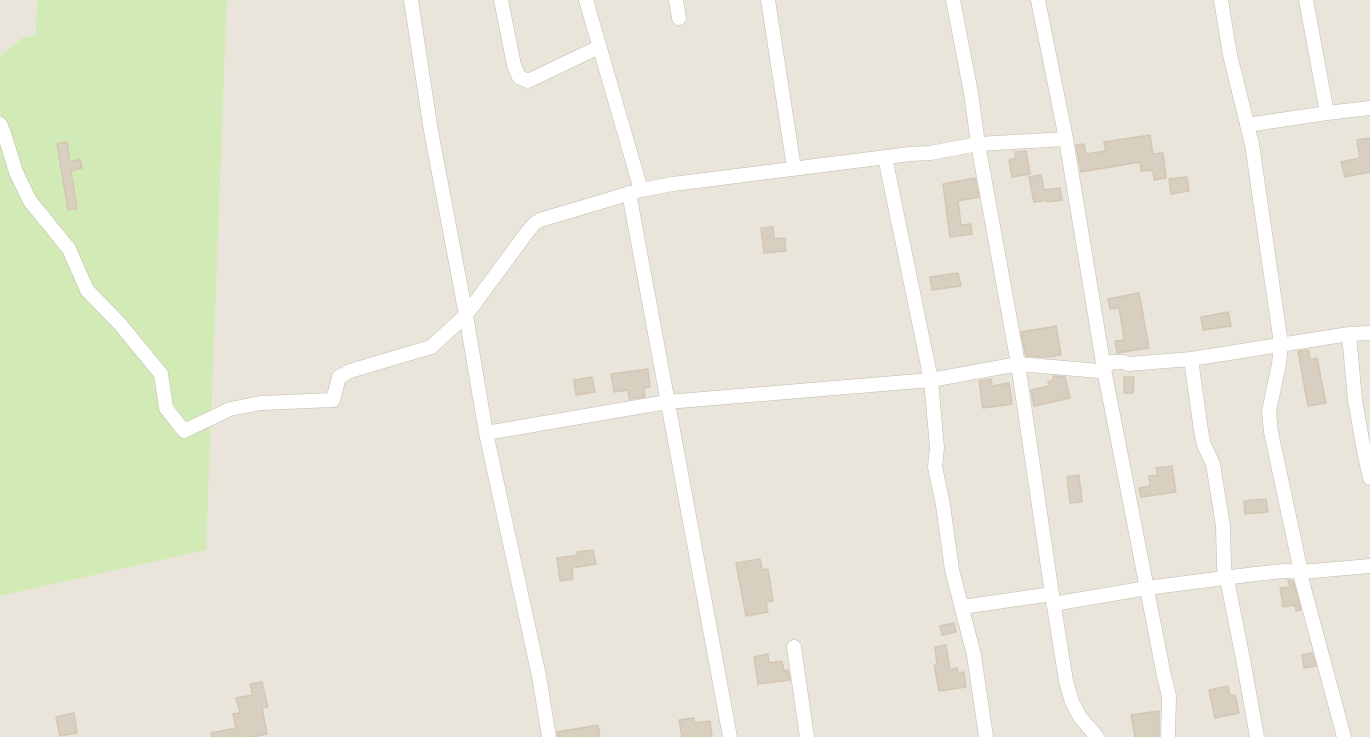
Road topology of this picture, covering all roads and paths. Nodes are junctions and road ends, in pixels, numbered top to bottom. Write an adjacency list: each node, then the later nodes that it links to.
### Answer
1 (411, 0): 21 (street)
2 (501, 0): 11 (street)
3 (586, 0): 11 (street)
4 (676, 0): 10 (street)
5 (768, 0): 19 (street)
6 (953, 0): 17 (street)
7 (1038, 0): 16 (street)
8 (1221, 0): 15 (street)
9 (1306, 0): 13 (street)
10 (679, 18)
11 (599, 47): 20 (street)
12 (1370, 108): 13 (street)
13 (1327, 113): 15 (street)
14 (0, 124): 21 (street)
15 (1247, 125): 24 (street)
16 (1066, 139): 17 (street); 27 (street)
17 (978, 144): 18 (street); 26 (street)
18 (885, 157): 19 (street); 28 (street)
19 (794, 168): 20 (street)
20 (635, 191): 21 (street); 29 (street)
21 (466, 315): 30 (street)
22 (1370, 333): 23 (street)
23 (1349, 334): 24 (street); 31 (street)
24 (1281, 344): 25 (street); 33 (street)
25 (1191, 359): 27 (street); 34 (street)
26 (1018, 364): 27 (street); 28 (street); 36 (street)
27 (1104, 369): 35 (street)
28 (931, 381): 29 (street); 37 (street)
29 (668, 402): 30 (street); 40 (street)
30 (486, 433): 39 (street)
31 (1370, 478)
32 (1370, 566): 33 (street)
33 (1301, 572): 34 (street); 46 (street)
34 (1227, 579): 35 (street); 45 (street)
35 (1146, 588): 36 (street); 44 (street)
36 (1052, 599): 37 (street); 43 (street)
37 (962, 607): 42 (street)
38 (794, 647): 41 (street)
39 (549, 737)
40 (730, 737)
41 (807, 737)
42 (986, 737)
43 (1097, 737)
44 (1168, 737)
45 (1257, 737)
46 (1344, 737)

